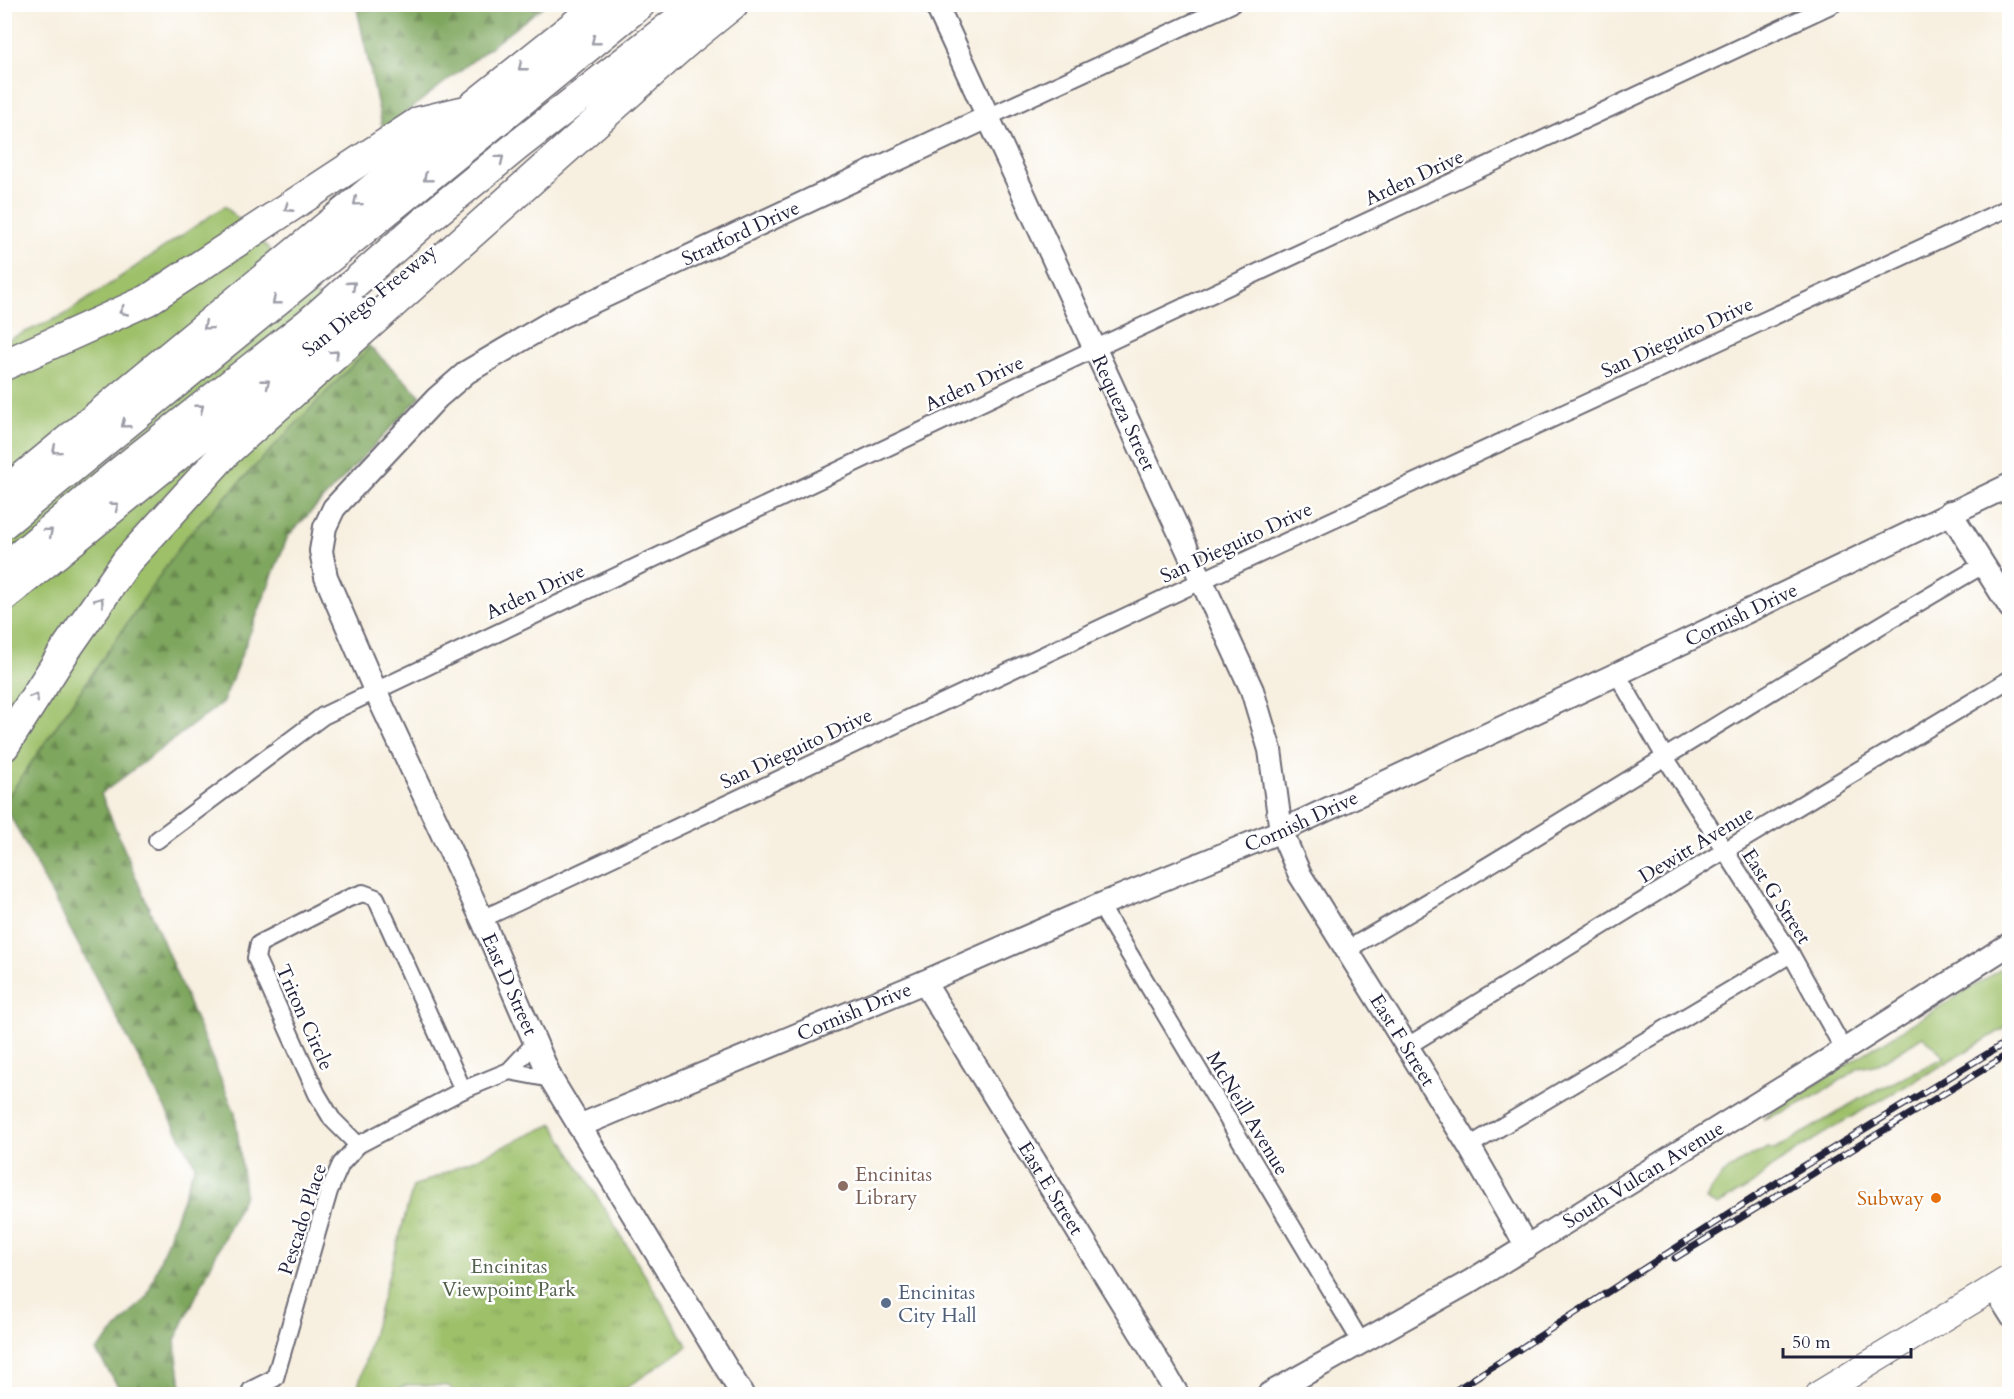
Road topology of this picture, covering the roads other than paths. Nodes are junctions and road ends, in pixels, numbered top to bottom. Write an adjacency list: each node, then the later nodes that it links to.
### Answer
1 (601, 4): 9 (highway, one-way to 9)
2 (640, 4): 17 (highway, one-way to 17)
3 (699, 4): 20 (highway, one-way to 3)
4 (733, 4): 8 (highway, San Diego Freeway)
5 (936, 4): 10 (street, Requeza Street)
6 (1232, 4): 10 (street, Stratford Drive)
7 (1833, 4): 12 (street, Arden Drive)
8 (686, 42): 22 (highway, San Diego Freeway, one-way to 8); 27 (highway, one-way to 8)
9 (467, 111): 13 (highway, one-way to 13); 15 (highway, one-way to 15)
10 (988, 117): 12 (street, Requeza Street); 18 (street, Stratford Drive)
11 (2010, 207): 21 (street, San Dieguito Drive)
12 (1094, 349): 21 (street, Requeza Street); 26 (street, Arden Drive)
13 (4, 365)
14 (2010, 485): 16 (street, Cornish Drive)
15 (4, 493)
16 (1950, 512): 19 (street); 24 (street, Cornish Drive)
17 (4, 523)
18 (321, 551): 26 (street, East D Street)
19 (1983, 565): 23 (street); 28 (street)
20 (4, 569)
21 (1201, 581): 29 (street, Requeza Street); 33 (street, San Dieguito Drive)
22 (4, 596)
23 (2010, 607)
24 (1617, 674): 28 (street, East G Street); 29 (street, Cornish Drive)
25 (2010, 679): 31 (street, Dewitt Avenue)
26 (375, 690): 30 (street, Arden Drive); 33 (street, East D Street)
27 (4, 746)
28 (1665, 757): 31 (street, East G Street); 35 (street)
29 (1281, 831): 32 (street, Cornish Drive); 35 (street, East F Street)
30 (157, 840)
31 (1724, 851): 36 (street, East G Street); 39 (street, Dewitt Avenue)
32 (1100, 905): 37 (street, Cornish Drive); 50 (street, McNeill Avenue)
33 (482, 919): 38 (street, East D Street)
34 (2010, 944): 40 (street, South Vulcan Avenue)
35 (1346, 950): 39 (street, East F Street)
36 (1791, 954): 40 (street, East G Street); 46 (street)
37 (924, 982): 44 (street, Cornish Drive); 53 (street, East E Street)
38 (536, 1042): 41 (street, Pescado Place); 42 (street, East D Street)
39 (1406, 1047): 46 (street, East F Street)
40 (1844, 1050): 47 (street, South Vulcan Avenue)
41 (509, 1071): 42 (street); 43 (street, Pescado Place)
42 (551, 1079): 44 (street, East D Street)
43 (463, 1090): 45 (street, Pescado Place); 45 (street, Triton Circle)
44 (579, 1126): 52 (street, East D Street)
45 (358, 1145): 51 (street, Pescado Place)
46 (1469, 1146): 47 (street, East F Street)
47 (1527, 1247): 50 (street, South Vulcan Avenue)
48 (2000, 1283): 49 (street); 55 (main road)
49 (2010, 1319)
50 (1361, 1342): 54 (street, South Vulcan Avenue)
51 (251, 1390)
52 (742, 1395)
53 (1177, 1395)
54 (1269, 1395)
55 (1819, 1395)

